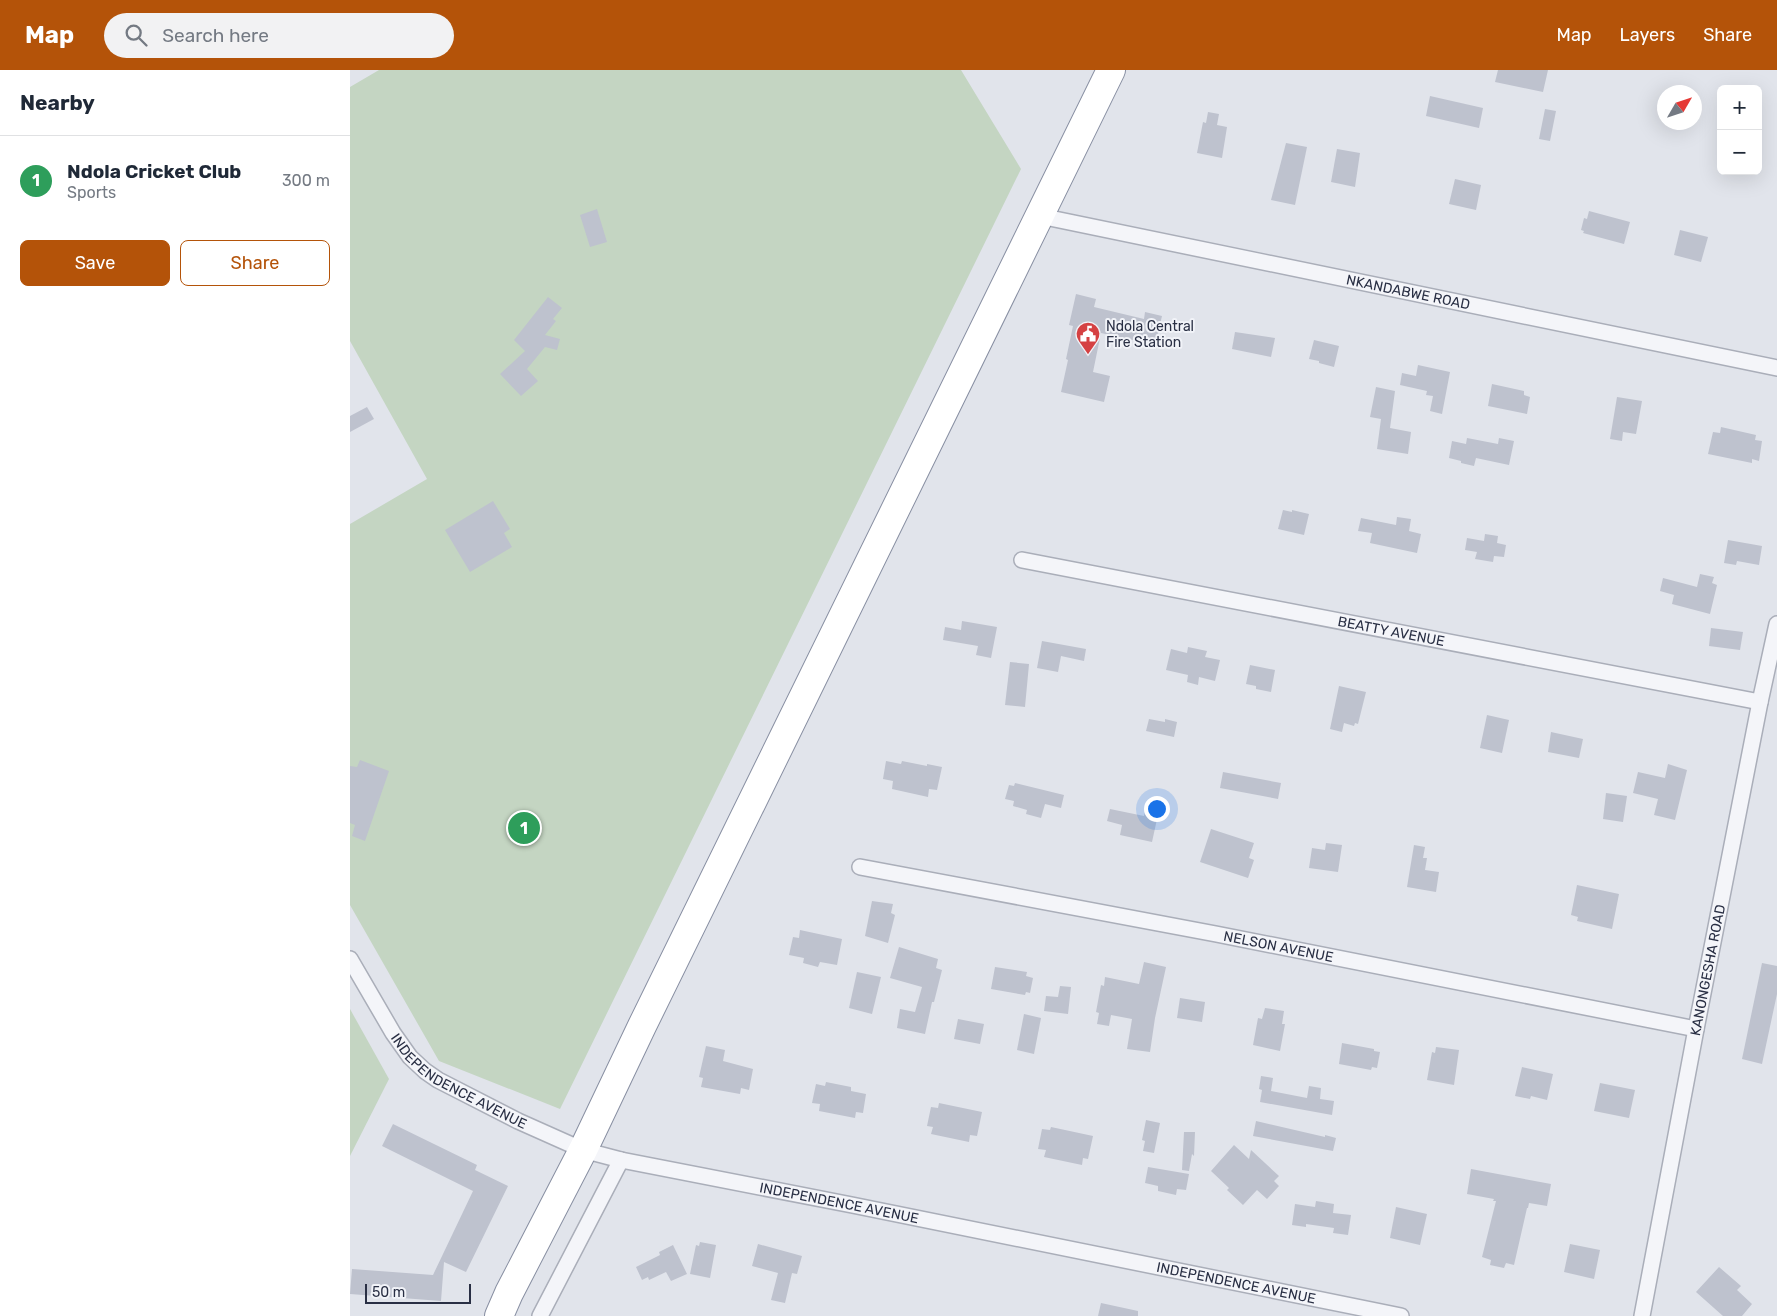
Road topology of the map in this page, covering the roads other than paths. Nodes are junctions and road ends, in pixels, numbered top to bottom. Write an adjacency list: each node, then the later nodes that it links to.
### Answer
1 (1111, 70): 2 (highway)
2 (1040, 216): 3 (street, NKANDABWE ROAD); 10 (highway)
3 (1777, 368)
4 (1022, 560): 6 (street, BEATTY AVENUE)
5 (1777, 624): 6 (street, KANONGESHA ROAD)
6 (1760, 702): 9 (street, KANONGESHA ROAD)
7 (860, 868): 9 (street, NELSON AVENUE)
8 (350, 958): 10 (street, INDEPENDENCE AVENUE)
9 (1696, 1029): 15 (street, KANONGESHA ROAD)
10 (582, 1150): 11 (street, INDEPENDENCE AVENUE); 12 (highway)
11 (621, 1160): 13 (street); 14 (street, INDEPENDENCE AVENUE)
12 (499, 1316)
13 (540, 1316)
14 (1401, 1316)
15 (1642, 1316)

